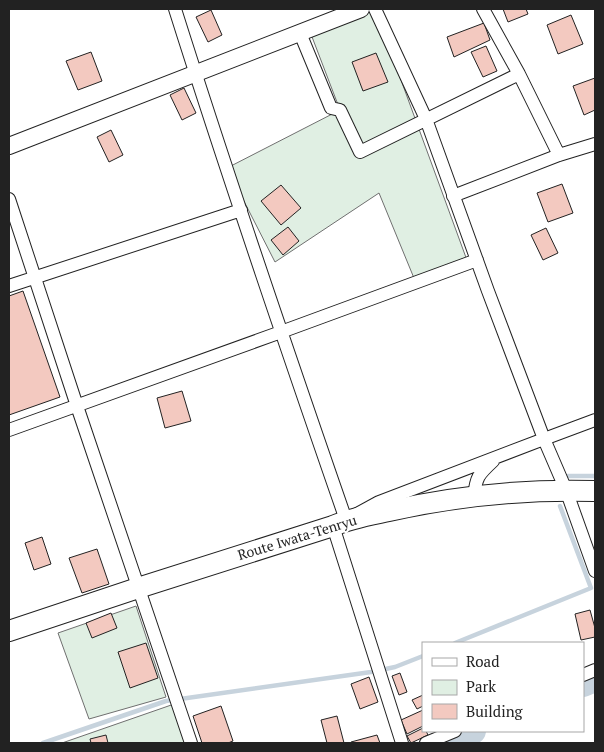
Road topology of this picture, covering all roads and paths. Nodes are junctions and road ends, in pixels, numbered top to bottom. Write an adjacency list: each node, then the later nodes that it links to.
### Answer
1 (175, 9): 6 (street)
2 (361, 9): 5 (street)
3 (375, 9): 8 (street)
4 (483, 9): 7 (street)
5 (300, 33): 6 (street); 8 (street)
6 (195, 74): 10 (street); 14 (street)
7 (519, 74): 8 (street); 11 (street)
8 (426, 119): 12 (street)
9 (595, 144): 11 (street)
10 (9, 146)
11 (559, 155): 12 (street)
12 (453, 196): 15 (street)
13 (9, 199): 16 (street)
14 (241, 210): 16 (street); 18 (street)
15 (477, 260): 18 (street); 22 (street)
16 (35, 277): 17 (street); 19 (street)
17 (9, 286)
18 (281, 332): 19 (street); 27 (street)
19 (77, 406): 21 (street); 29 (street)
20 (595, 420): 22 (street)
21 (9, 430)
22 (544, 439): 23 (street); 24 (street)
23 (499, 456): 26 (street); 27 (street)
24 (566, 490): 25 (main road, Route Iwata-Tenryu); 26 (main road, Route Iwata-Tenryu); 28 (street)
25 (595, 491)
26 (474, 497): 27 (main road, Route Iwata-Tenryu)
27 (339, 523): 29 (main road, Route Iwata-Tenryu); 33 (street)
28 (595, 571)
29 (138, 588): 30 (main road, Route Iwata-Tenryu); 32 (street)
30 (9, 631)
31 (453, 732): 34 (street)
32 (191, 743)
33 (402, 743)
34 (426, 743)

